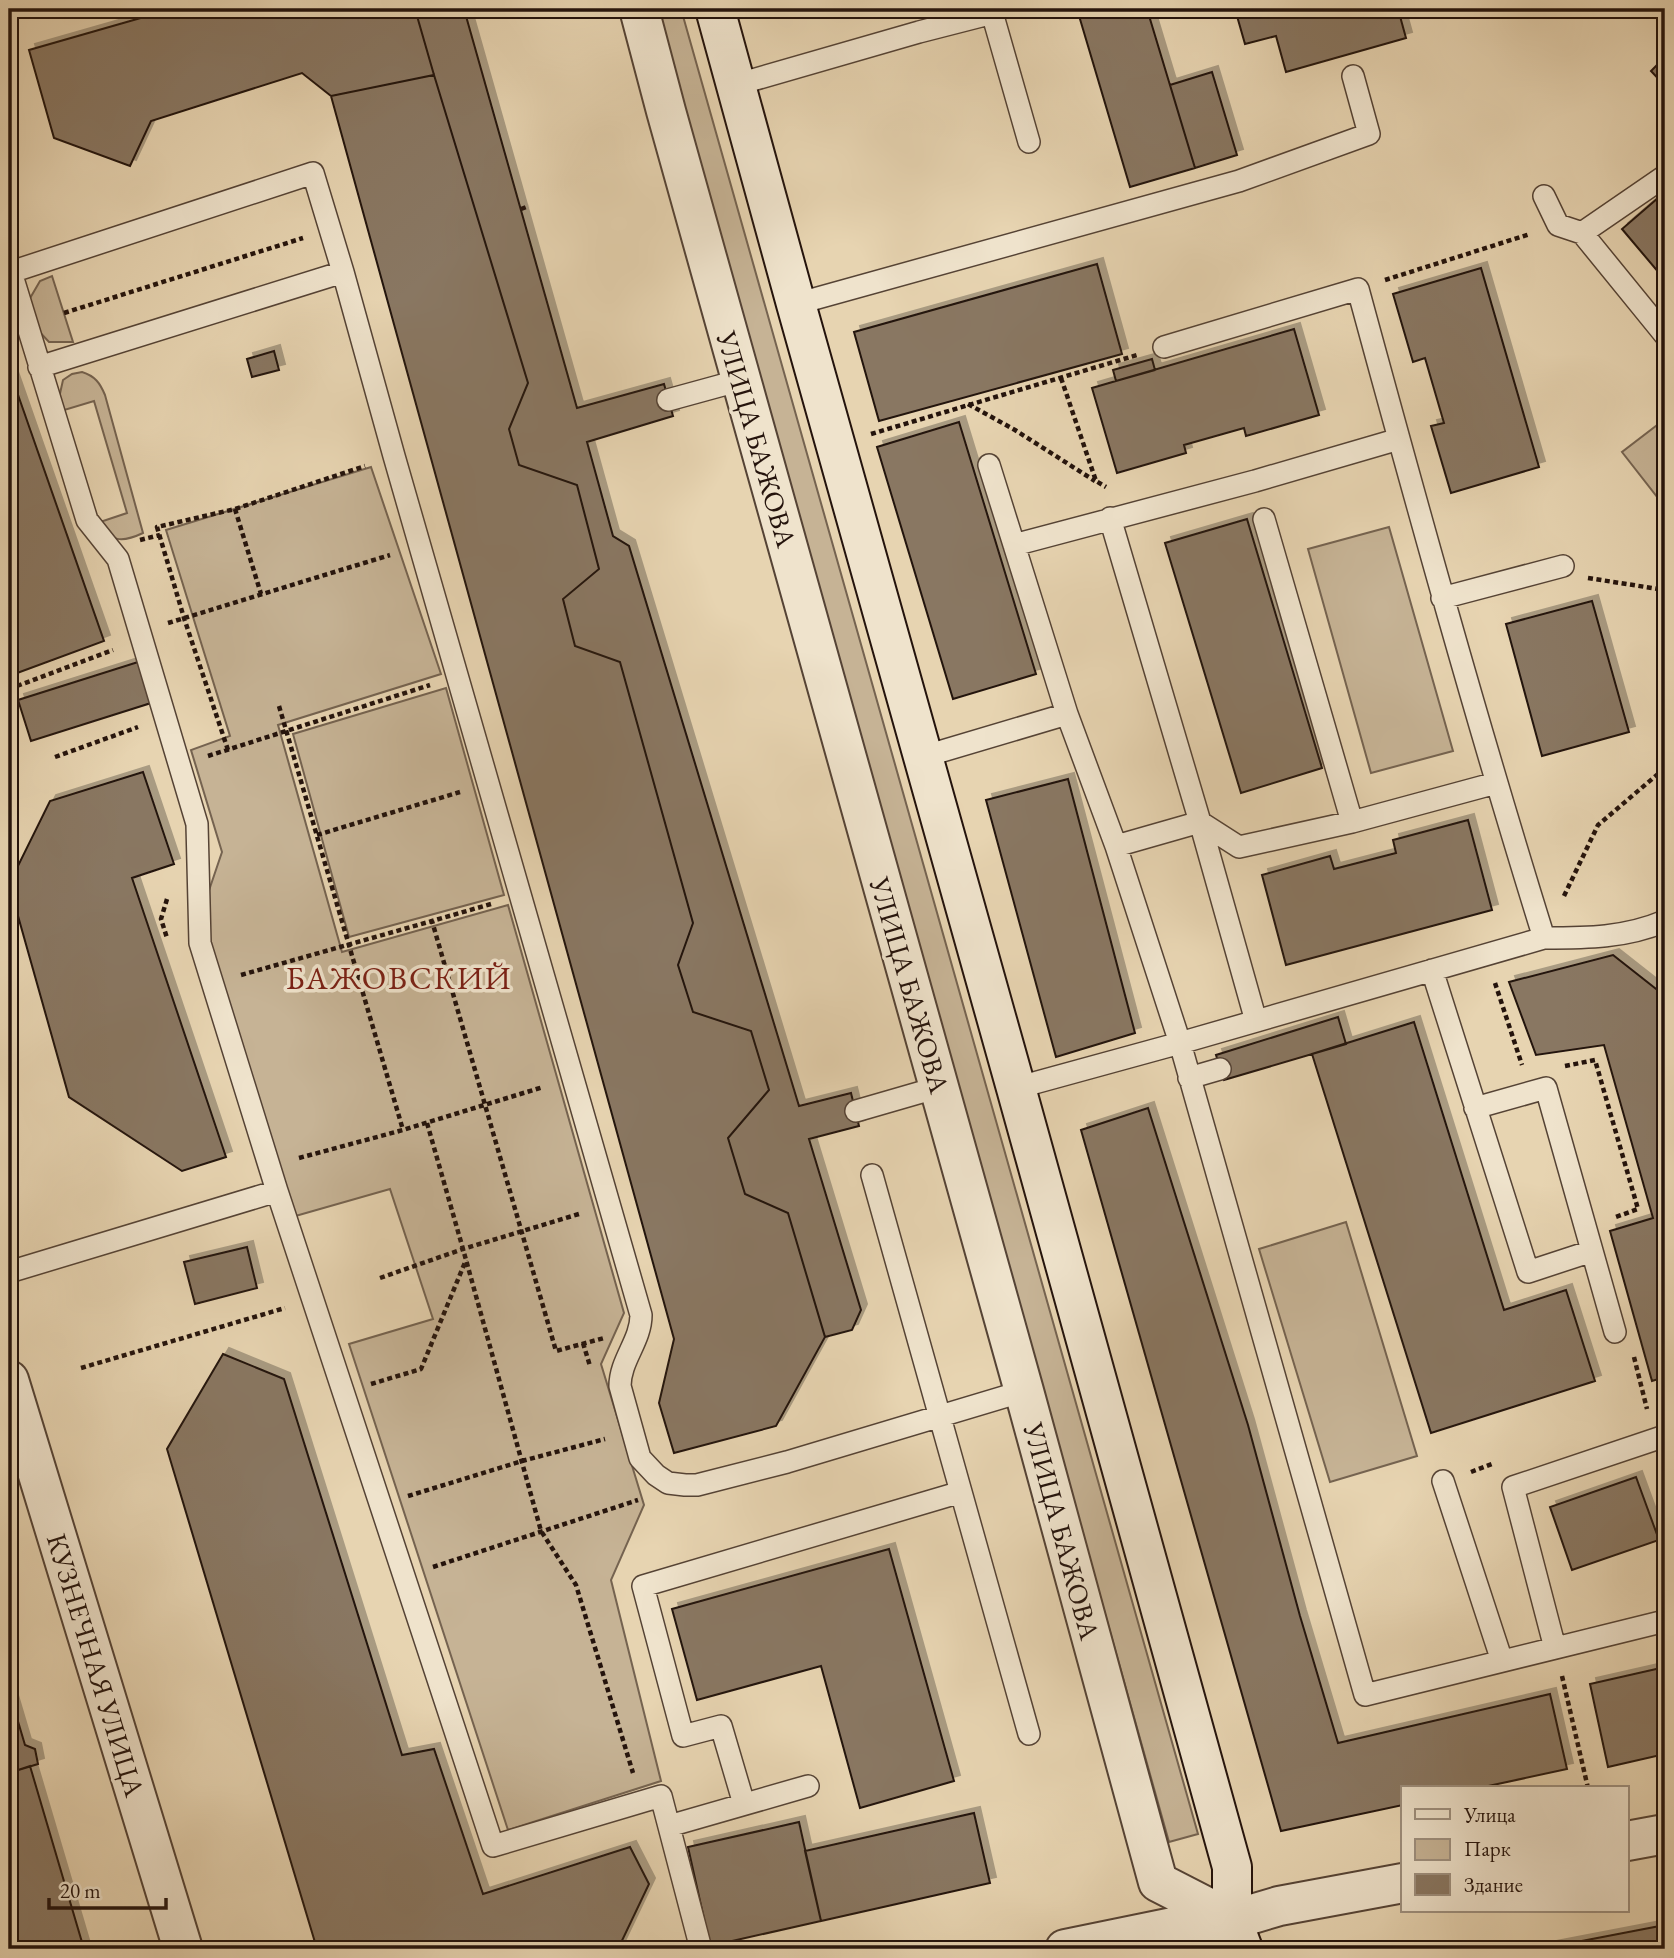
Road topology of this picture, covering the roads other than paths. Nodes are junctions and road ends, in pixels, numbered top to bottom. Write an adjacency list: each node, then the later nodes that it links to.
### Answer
1 (639, 9): 16 (street, УЛИЦА БАЖОВА)
2 (715, 9): 5 (street)
3 (992, 11): 5 (lane); 6 (lane)
4 (1353, 76): 12 (lane)
5 (735, 85): 12 (street)
6 (1029, 142)
7 (1665, 176): 9 (lane)
8 (1544, 196): 9 (lane)
9 (1582, 233): 13 (lane)
10 (10, 269): 11 (lane); 15 (lane)
11 (343, 272): 15 (lane); 49 (lane)
12 (796, 304): 26 (street)
13 (1665, 335)
14 (1164, 347): 18 (lane)
15 (39, 367): 43 (lane)
16 (741, 380): 17 (lane); 38 (street, УЛИЦА БАЖОВА)
17 (668, 400)
18 (1399, 439): 20 (lane); 24 (lane)
19 (989, 465): 22 (lane)
20 (1110, 518): 22 (lane); 28 (lane)
21 (1264, 519): 29 (lane)
22 (1014, 545): 25 (lane)
23 (1556, 568): 24 (lane)
24 (1442, 598): 27 (lane)
25 (1067, 714): 26 (lane); 30 (lane)
26 (922, 757): 39 (street)
27 (1496, 783): 29 (lane); 32 (lane)
28 (1200, 822): 29 (lane); 30 (lane); 34 (lane)
29 (1352, 822)
30 (1116, 846): 35 (lane)
31 (1665, 920): 32 (lane)
32 (1544, 938): 33 (lane)
33 (1432, 970): 34 (lane); 40 (lane)
34 (1256, 1021): 35 (lane)
35 (1181, 1043): 37 (lane); 39 (lane)
36 (1220, 1069): 37 (lane)
37 (1189, 1078): 55 (lane)
38 (939, 1087): 41 (lane); 48 (street, УЛИЦА БАЖОВА)
39 (1016, 1088): 63 (street)
40 (1475, 1108): 44 (lane); 44 (lane)
41 (856, 1111)
42 (872, 1175): 49 (lane)
43 (276, 1191): 45 (lane); 59 (lane)
44 (1592, 1251): 46 (lane)
45 (9, 1272)
46 (1615, 1332)
47 (9, 1380): 64 (street, КУЗНЕЧНАЯ УЛИЦА)
48 (1024, 1391): 49 (lane); 63 (street, УЛИЦА БАЖОВА)
49 (940, 1418): 52 (lane)
50 (1665, 1436): 54 (lane)
51 (1443, 1481): 55 (lane)
52 (961, 1492): 56 (lane); 58 (lane)
53 (1665, 1621): 54 (lane)
54 (1555, 1648): 55 (lane)
55 (1502, 1661)
56 (1029, 1734)
57 (808, 1786): 58 (lane)
58 (744, 1804): 59 (lane)
59 (669, 1826): 65 (lane)
60 (1665, 1834): 61 (street)
61 (1628, 1841)
62 (1401, 1883): 63 (street)
63 (1238, 1935): 66 (street)
64 (183, 1949)
65 (701, 1949)
66 (1065, 1949)

